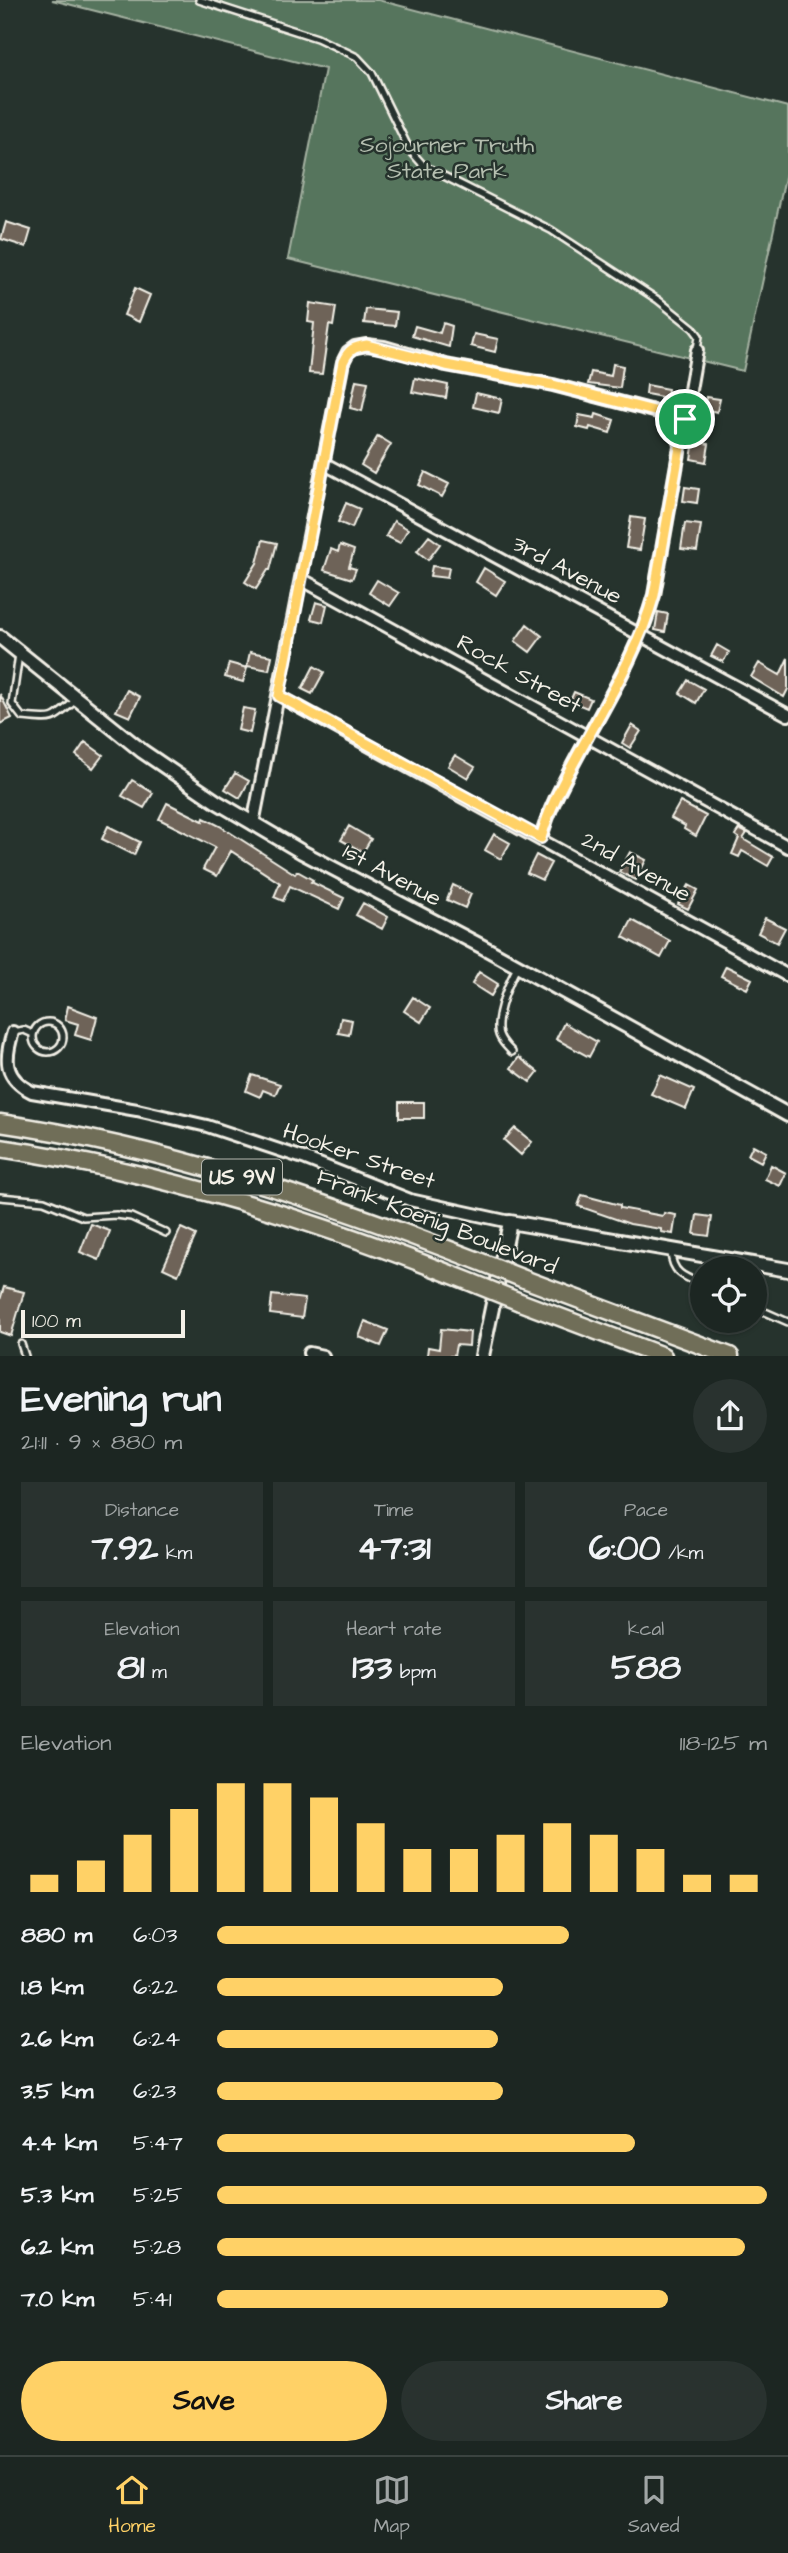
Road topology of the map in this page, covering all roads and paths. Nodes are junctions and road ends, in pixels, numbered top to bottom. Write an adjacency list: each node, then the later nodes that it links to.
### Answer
1 (199, 0): 2 (lane)
2 (697, 350): 3 (street)
3 (685, 419): 4 (street); 6 (street)
4 (325, 464): 5 (street); 6 (street, 3rd Avenue)
5 (302, 579): 9 (street); 12 (street, Rock Street)
6 (641, 634): 11 (street, 3rd Avenue); 12 (street)
7 (0, 637): 8 (street, 1st Avenue)
8 (19, 653): 10 (street, 1st Avenue); 10 (lane)
9 (279, 696): 13 (street); 14 (street, 2nd Avenue)
10 (77, 699): 13 (street, 1st Avenue)
11 (788, 715)
12 (588, 736): 14 (street); 15 (street, Rock Street)
13 (253, 824): 16 (street, 1st Avenue)
14 (541, 838): 17 (street, 2nd Avenue)
15 (788, 847)
16 (519, 966): 20 (lane); 21 (street, 1st Avenue)
17 (788, 976)
18 (13, 1032): 19 (lane); 25 (street, Hooker Street)
19 (33, 1034): 19 (lane)
20 (512, 1052)
21 (788, 1115)
22 (0, 1123): 38 (main road, Frank Koenig Boulevard / US 9W, bridge)
23 (0, 1148): 37 (main road, Frank Koenig Boulevard / US 9W, bridge)
24 (0, 1197): 26 (lane)
25 (510, 1222): 27 (street, Hooker Street); 36 (street)
26 (166, 1234)
27 (671, 1250): 28 (street, Hooker Street); 29 (lane)
28 (788, 1270)
29 (690, 1279)
30 (767, 1313): 31 (lane)
31 (788, 1322)
32 (21, 1344): 34 (lane)
33 (309, 1353): 35 (street)
34 (25, 1356)
35 (323, 1356)
36 (482, 1356)
37 (663, 1356)
38 (730, 1356)

